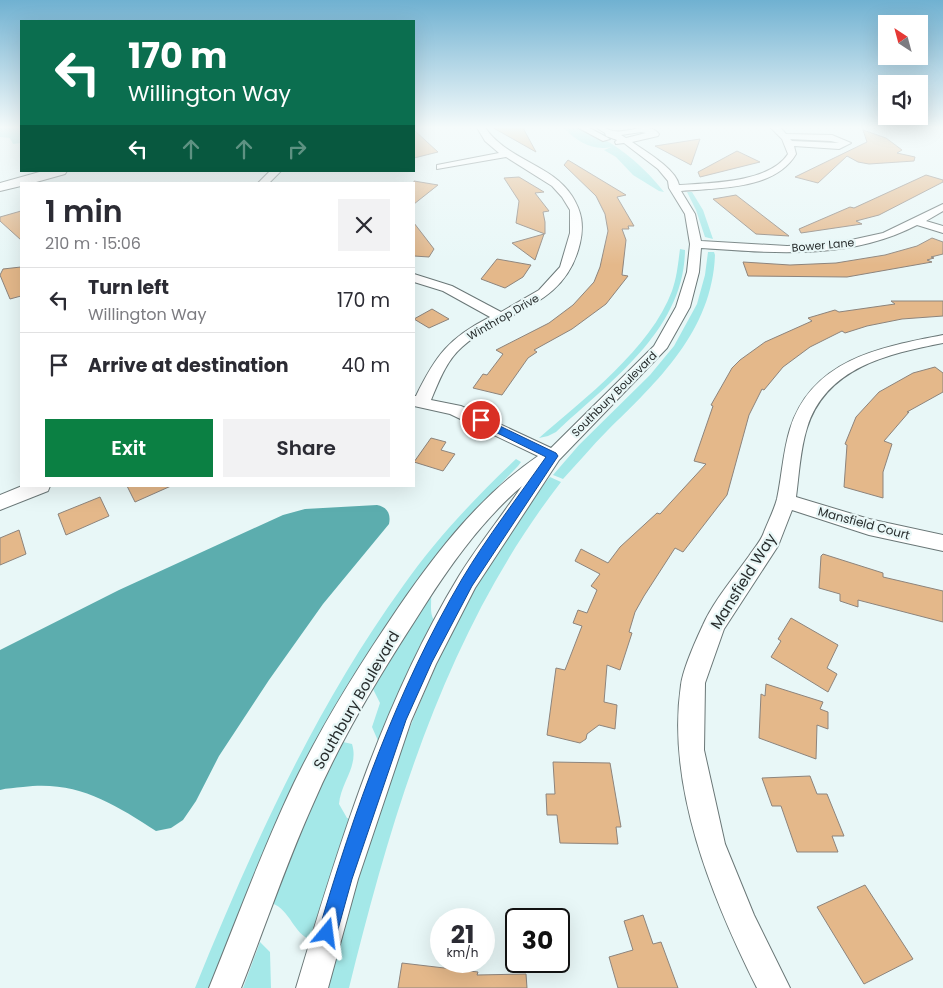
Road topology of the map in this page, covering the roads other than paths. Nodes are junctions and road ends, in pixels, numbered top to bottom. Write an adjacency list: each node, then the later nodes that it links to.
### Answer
1 (56, 172): 8 (main road)
2 (275, 172): 7 (street)
3 (539, 172): 15 (street, Winthrop Drive)
4 (651, 172): 9 (street, Southbury Boulevard)
5 (665, 172): 9 (street, Southbury Boulevard)
6 (771, 172): 9 (street)
7 (264, 182)
8 (0, 187)
9 (674, 188): 13 (street, Southbury Boulevard)
10 (943, 207): 11 (street, Bower Lane)
11 (916, 221): 12 (street); 13 (street, Bower Lane)
12 (943, 230)
13 (696, 244): 18 (street, Southbury Boulevard)
14 (415, 278): 15 (street)
15 (501, 318): 17 (street, Winthrop Drive)
16 (943, 339): 20 (street, Mansfield Way)
17 (418, 401): 18 (street)
18 (553, 456): 23 (street, Southbury Boulevard); 24 (street, Southbury Boulevard)
19 (39, 487): 21 (street)
20 (786, 501): 22 (street, Mansfield Court); 25 (street, Mansfield Way)
21 (0, 503)
22 (943, 543)
23 (225, 988)
24 (312, 988)
25 (774, 988)

